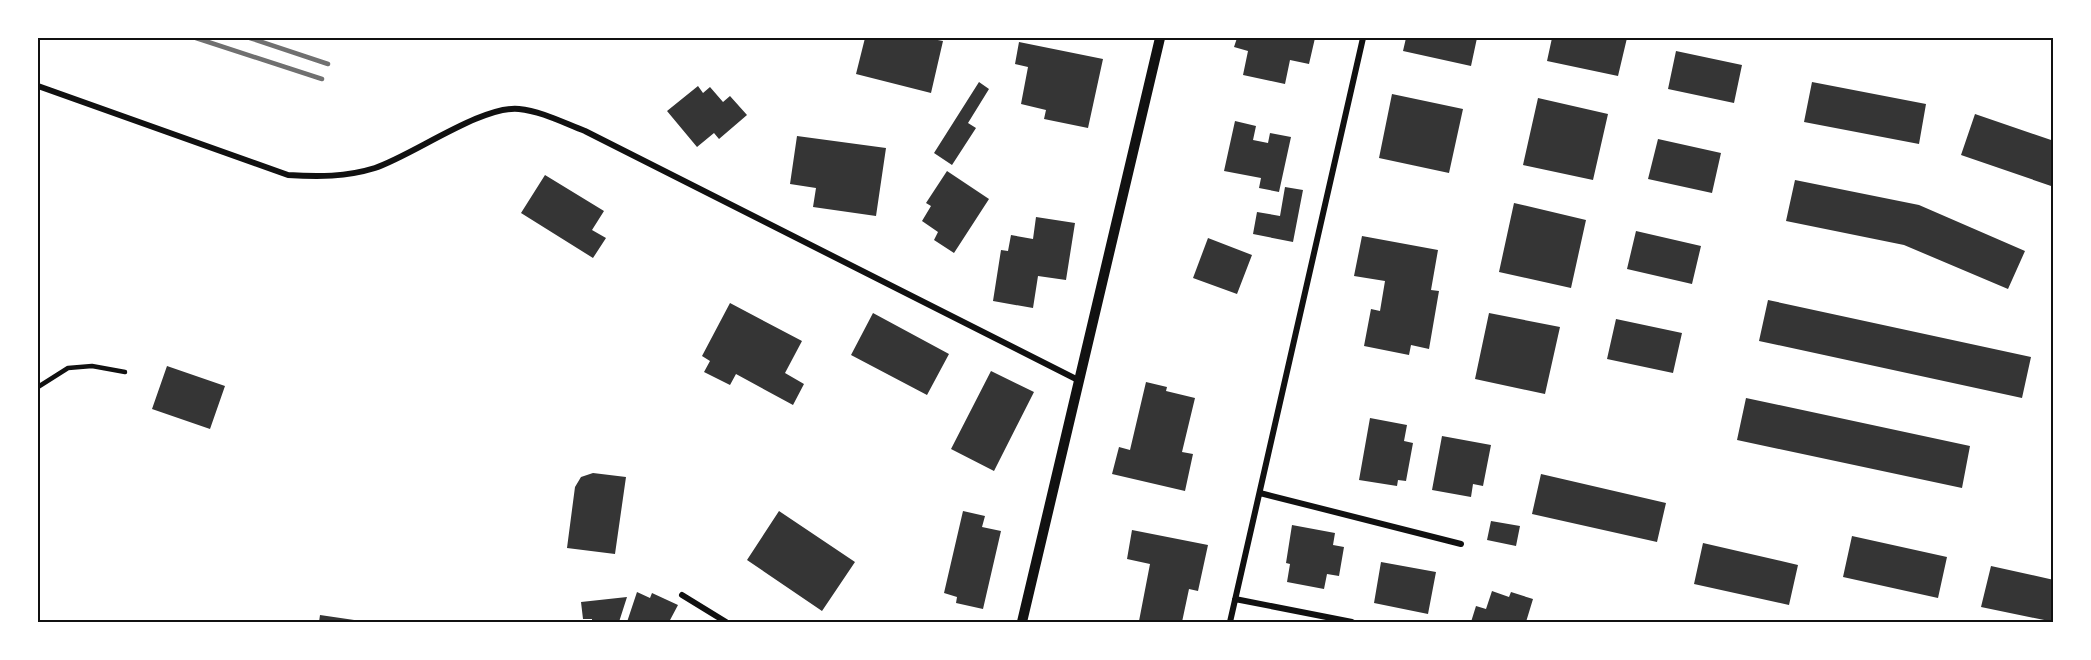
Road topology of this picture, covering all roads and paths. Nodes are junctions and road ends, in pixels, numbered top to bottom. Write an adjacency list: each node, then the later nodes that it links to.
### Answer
1 (1160, 38): 5 (street)
2 (1363, 38): 7 (street)
3 (38, 86): 5 (street)
4 (124, 372): 6 (lane)
5 (1078, 380): 12 (street)
6 (38, 387)
7 (1260, 492): 8 (street); 10 (street)
8 (1461, 544)
9 (682, 595): 11 (street)
10 (1235, 599): 13 (street); 14 (street)
11 (726, 622)
12 (1022, 622)
13 (1230, 622)
14 (1352, 622)

